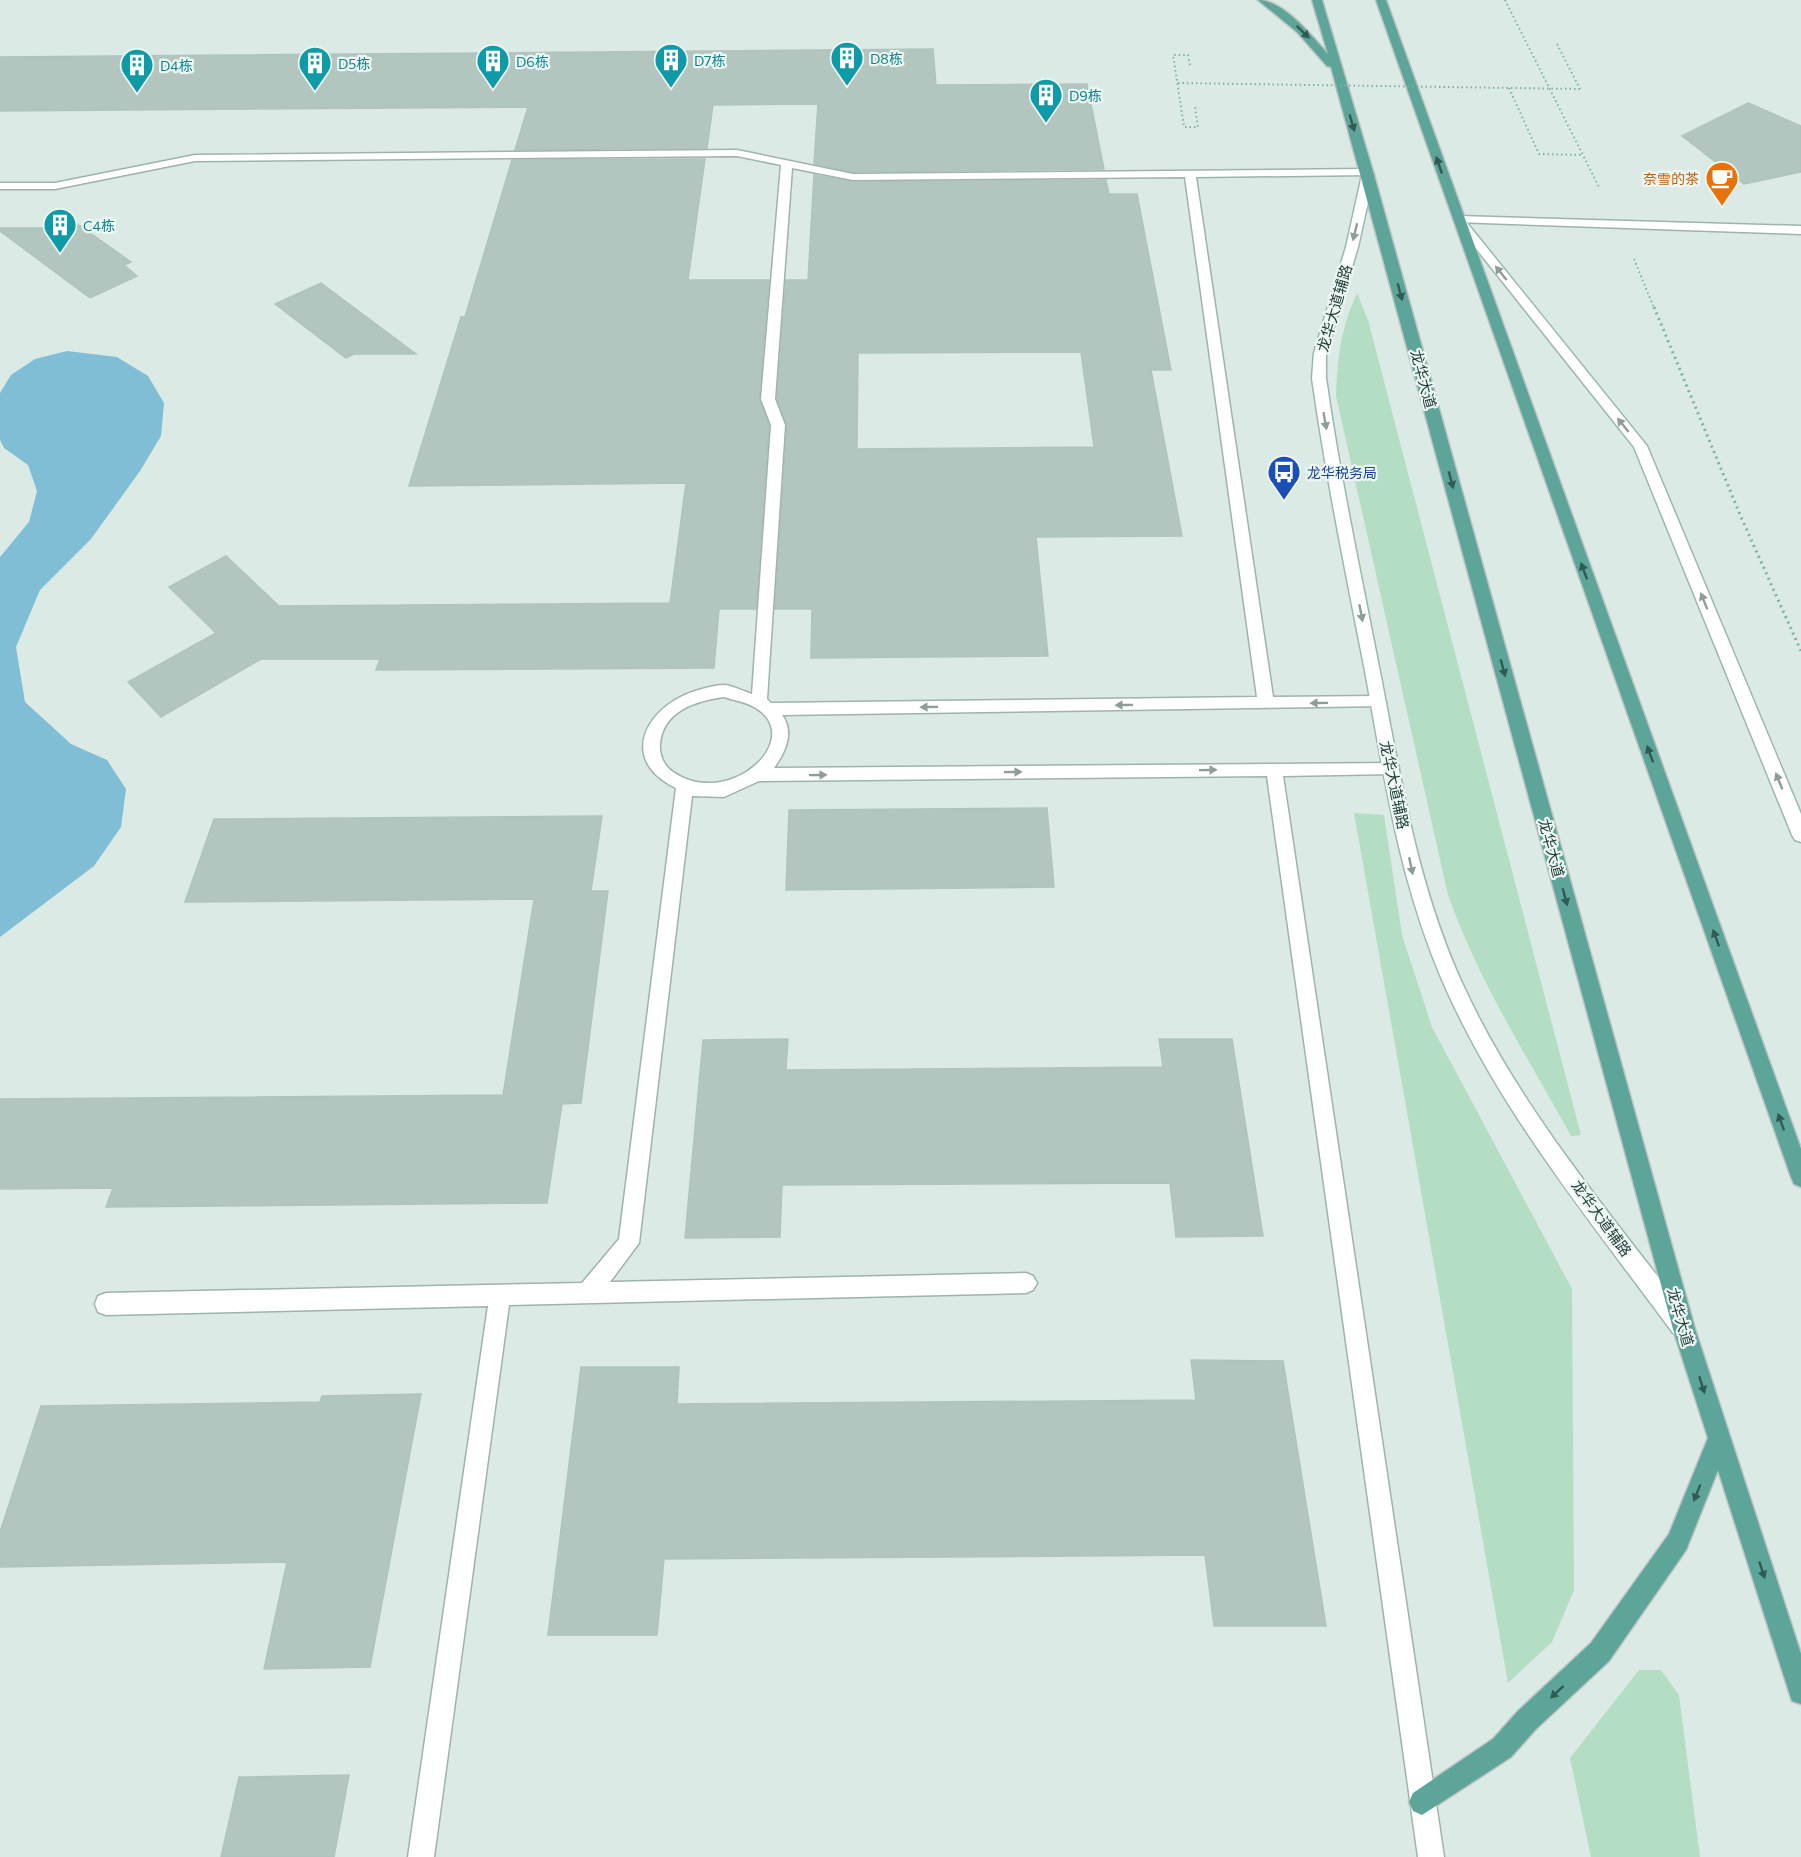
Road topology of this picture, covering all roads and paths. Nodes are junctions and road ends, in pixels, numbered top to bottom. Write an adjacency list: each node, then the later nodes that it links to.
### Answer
1 (1263, 0): 7 (main road, one-way to 7)
2 (1317, 0): 7 (main road, 龙华大道)
3 (1382, 0): 17 (main road, one-way to 3)
4 (1505, 0): 11 (path)
5 (1557, 44): 9 (path, bridge)
6 (1190, 65): 8 (path)
7 (1337, 71): 14 (main road, 龙华大道, one-way to 14)
8 (1178, 83): 9 (path, bridge); 10 (path)
9 (1509, 88): 11 (path)
10 (1195, 106)
11 (1582, 155): 16 (path)
12 (787, 163): 13 (street); 15 (street); 23 (street)
13 (1190, 173): 14 (street); 22 (street)
14 (1367, 173): 21 (street, 龙华大道辅路, one-way to 21); 34 (main road, 龙华大道, one-way to 34)
15 (0, 186)
16 (1602, 193)
17 (1459, 220): 18 (street); 28 (street, one-way to 17); 29 (main road, one-way to 17)
18 (1801, 230)
19 (1630, 249): 20 (path)
20 (1801, 651)
21 (1378, 702): 22 (street, one-way to 22); 24 (street, 龙华大道辅路)
22 (1266, 703): 23 (street, one-way to 23)
23 (764, 705): 26 (street); 27 (street)
24 (1391, 768): 25 (street); 34 (street, 龙华大道辅路, one-way to 34)
25 (1274, 769): 26 (street, one-way to 25); 37 (street)
26 (759, 775): 27 (street)
27 (685, 786): 31 (street)
28 (1801, 835)
29 (1801, 1177)
30 (1026, 1283): 31 (street)
31 (587, 1293): 32 (street)
32 (500, 1296): 33 (street); 38 (street)
33 (106, 1304)
34 (1684, 1329): 35 (main road, 龙华大道, one-way to 35)
35 (1719, 1438): 36 (main road, 龙华大道, one-way to 36); 37 (main road, one-way to 37)
36 (1801, 1692)
37 (1422, 1802): 39 (street)
38 (421, 1857)
39 (1431, 1857)

